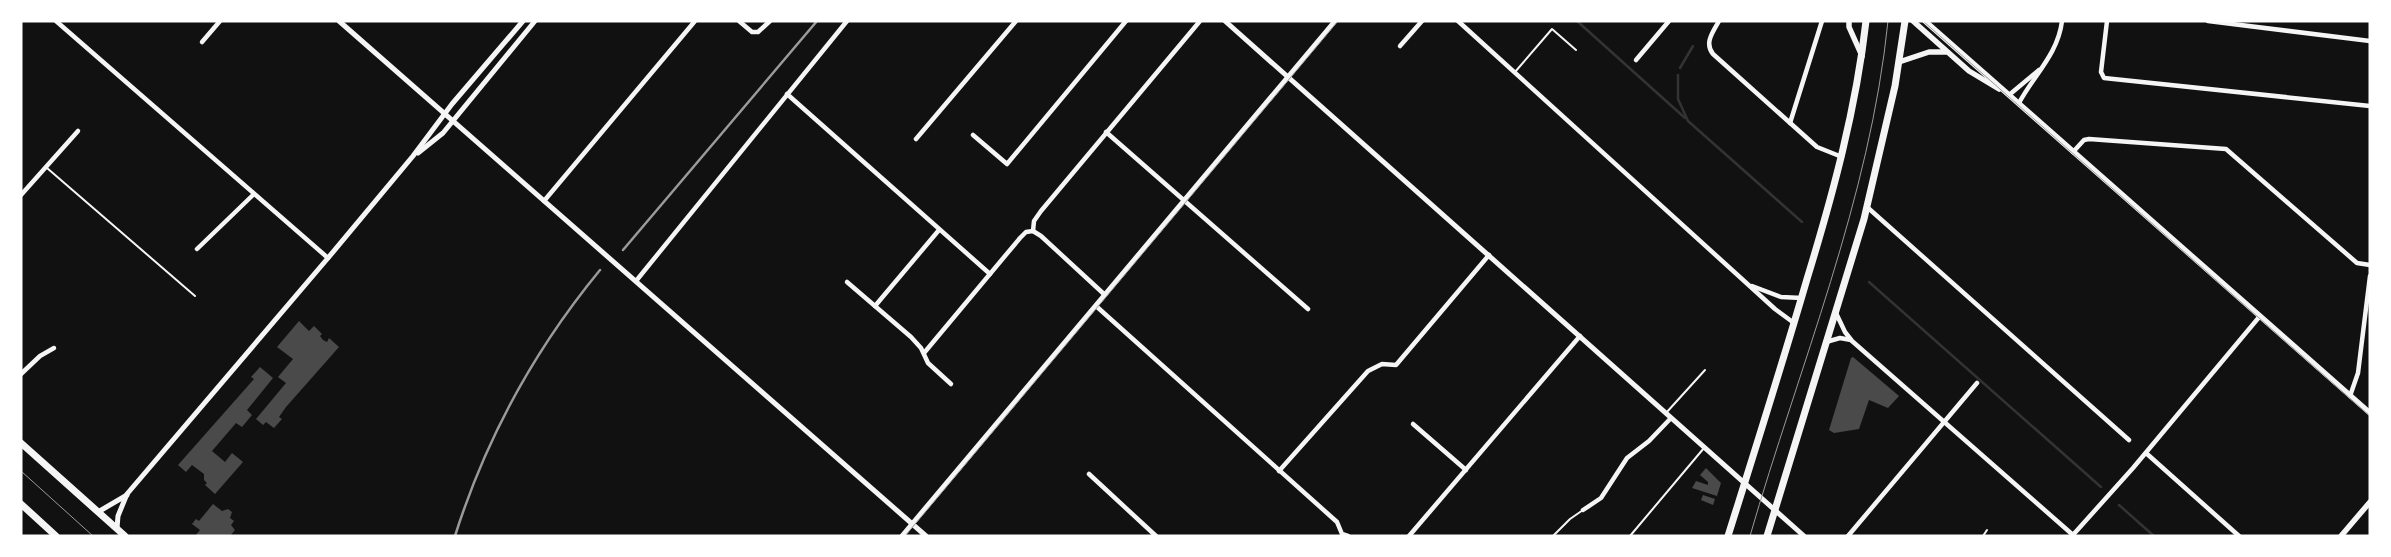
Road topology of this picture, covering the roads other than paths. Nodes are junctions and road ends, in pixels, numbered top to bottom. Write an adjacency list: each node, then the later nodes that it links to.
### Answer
1 (56, 21): 57 (street)
2 (220, 21): 31 (street)
3 (338, 21): 45 (street)
4 (523, 21): 45 (street)
5 (534, 21): 46 (street)
6 (695, 21): 59 (street)
7 (739, 21): 8 (street)
8 (770, 21)
9 (847, 21): 41 (street)
10 (1016, 21): 51 (street)
11 (1126, 21): 50 (street)
12 (1200, 21): 49 (street)
13 (1224, 21): 40 (street)
14 (1336, 21): 40 (street)
15 (1422, 21): 32 (street)
16 (1458, 21): 39 (street)
17 (1669, 21): 36 (street)
18 (1718, 21): 47 (street)
19 (1822, 21): 47 (street)
20 (1849, 21): 35 (main road)
21 (1866, 21): 35 (highway)
22 (1905, 21): 37 (highway)
23 (1913, 21): 34 (main road)
24 (1926, 21): 42 (main road)
25 (2062, 21): 38 (street)
26 (2107, 21): 44 (street)
27 (2208, 21): 29 (street)
28 (2256, 21): 29 (street)
29 (2256, 28): 30 (street)
30 (2370, 41)
31 (202, 42)
32 (1400, 46)
33 (1576, 50): 39 (lane)
34 (1946, 52): 37 (main road); 42 (main road)
35 (1862, 56): 54 (highway)
36 (1636, 60)
37 (1899, 62): 60 (highway)
38 (2040, 69): 42 (street); 43 (street)
39 (1515, 73): 71 (street)
40 (1289, 77): 58 (street); 64 (street)
41 (787, 94): 61 (street); 69 (street)
42 (2009, 95): 43 (main road)
43 (2019, 103): 52 (main road)
44 (2370, 106)
45 (444, 114): 46 (street); 53 (street)
46 (452, 121): 53 (street); 59 (street)
47 (1790, 123): 54 (street)
48 (78, 131): 55 (street)
49 (1106, 132): 58 (street); 62 (street)
50 (973, 135)
51 (916, 139)
52 (2074, 152): 66 (street); 79 (main road)
53 (413, 156): 65 (street)
54 (1842, 158): 74 (highway)
55 (46, 167): 56 (street); 73 (lane)
56 (22, 192)
57 (254, 194): 63 (street); 65 (street)
58 (1185, 200): 72 (street); 77 (street)
59 (544, 201): 69 (street)
60 (1867, 208): 78 (highway); 96 (street)
61 (939, 230): 67 (street); 75 (street)
62 (1033, 231): 67 (street); 72 (street)
63 (197, 249)
64 (1489, 255): 81 (street); 101 (street)
65 (328, 258): 104 (street)
66 (2370, 265)
67 (990, 274): 85 (street)
68 (2370, 276): 90 (street)
69 (636, 281): 110 (street)
70 (847, 282): 75 (street)
71 (1751, 285): 74 (street); 80 (street)
72 (1105, 295): 76 (street)
73 (195, 296)
74 (1802, 298): 80 (highway)
75 (875, 306): 85 (street)
76 (1096, 306): 101 (street); 110 (street)
77 (1308, 309)
78 (1836, 312): 82 (street); 83 (highway)
79 (2260, 316): 90 (main road); 99 (street)
80 (1794, 322): 103 (highway)
81 (1580, 336): 92 (street); 100 (street)
82 (1852, 341): 83 (street); 94 (street)
83 (1826, 342): 108 (highway)
84 (54, 348): 87 (street)
85 (924, 353): 89 (street)
86 (1704, 370): 92 (lane)
87 (21, 374)
88 (1977, 383): 94 (street)
89 (951, 384)
90 (2350, 396): 91 (main road)
91 (2370, 413)
92 (1666, 414): 93 (street)
93 (1671, 418): 98 (street); 107 (street)
94 (1944, 421): 114 (street); 127 (street)
95 (1413, 424): 100 (street)
96 (2129, 440)
97 (21, 444): 109 (highway)
98 (1704, 448): 103 (street); 123 (lane)
99 (2146, 453): 114 (street); 129 (street)
100 (1466, 470): 121 (street)
101 (1279, 471): 113 (street)
102 (1089, 474): 119 (street)
103 (1744, 484): 108 (street); 124 (highway)
104 (127, 494): 109 (street); 111 (street)
105 (2370, 502): 130 (main road)
106 (21, 504): 115 (highway)
107 (1583, 510): 122 (lane)
108 (1775, 510): 125 (highway); 126 (street)
109 (98, 512): 111 (highway)
110 (912, 524): 117 (street); 118 (street)
111 (117, 528): 116 (highway)
112 (1987, 530): 128 (lane)
113 (1341, 535): 120 (street)
114 (2073, 535)
115 (56, 536)
116 (125, 536)
117 (902, 536)
118 (926, 536)
119 (1156, 536)
120 (1348, 536)
121 (1409, 536)
122 (1553, 536)
123 (1630, 536)
124 (1728, 536)
125 (1767, 536)
126 (1804, 536)
127 (1848, 536)
128 (1983, 536)
129 (2240, 536)
130 (2341, 536)

